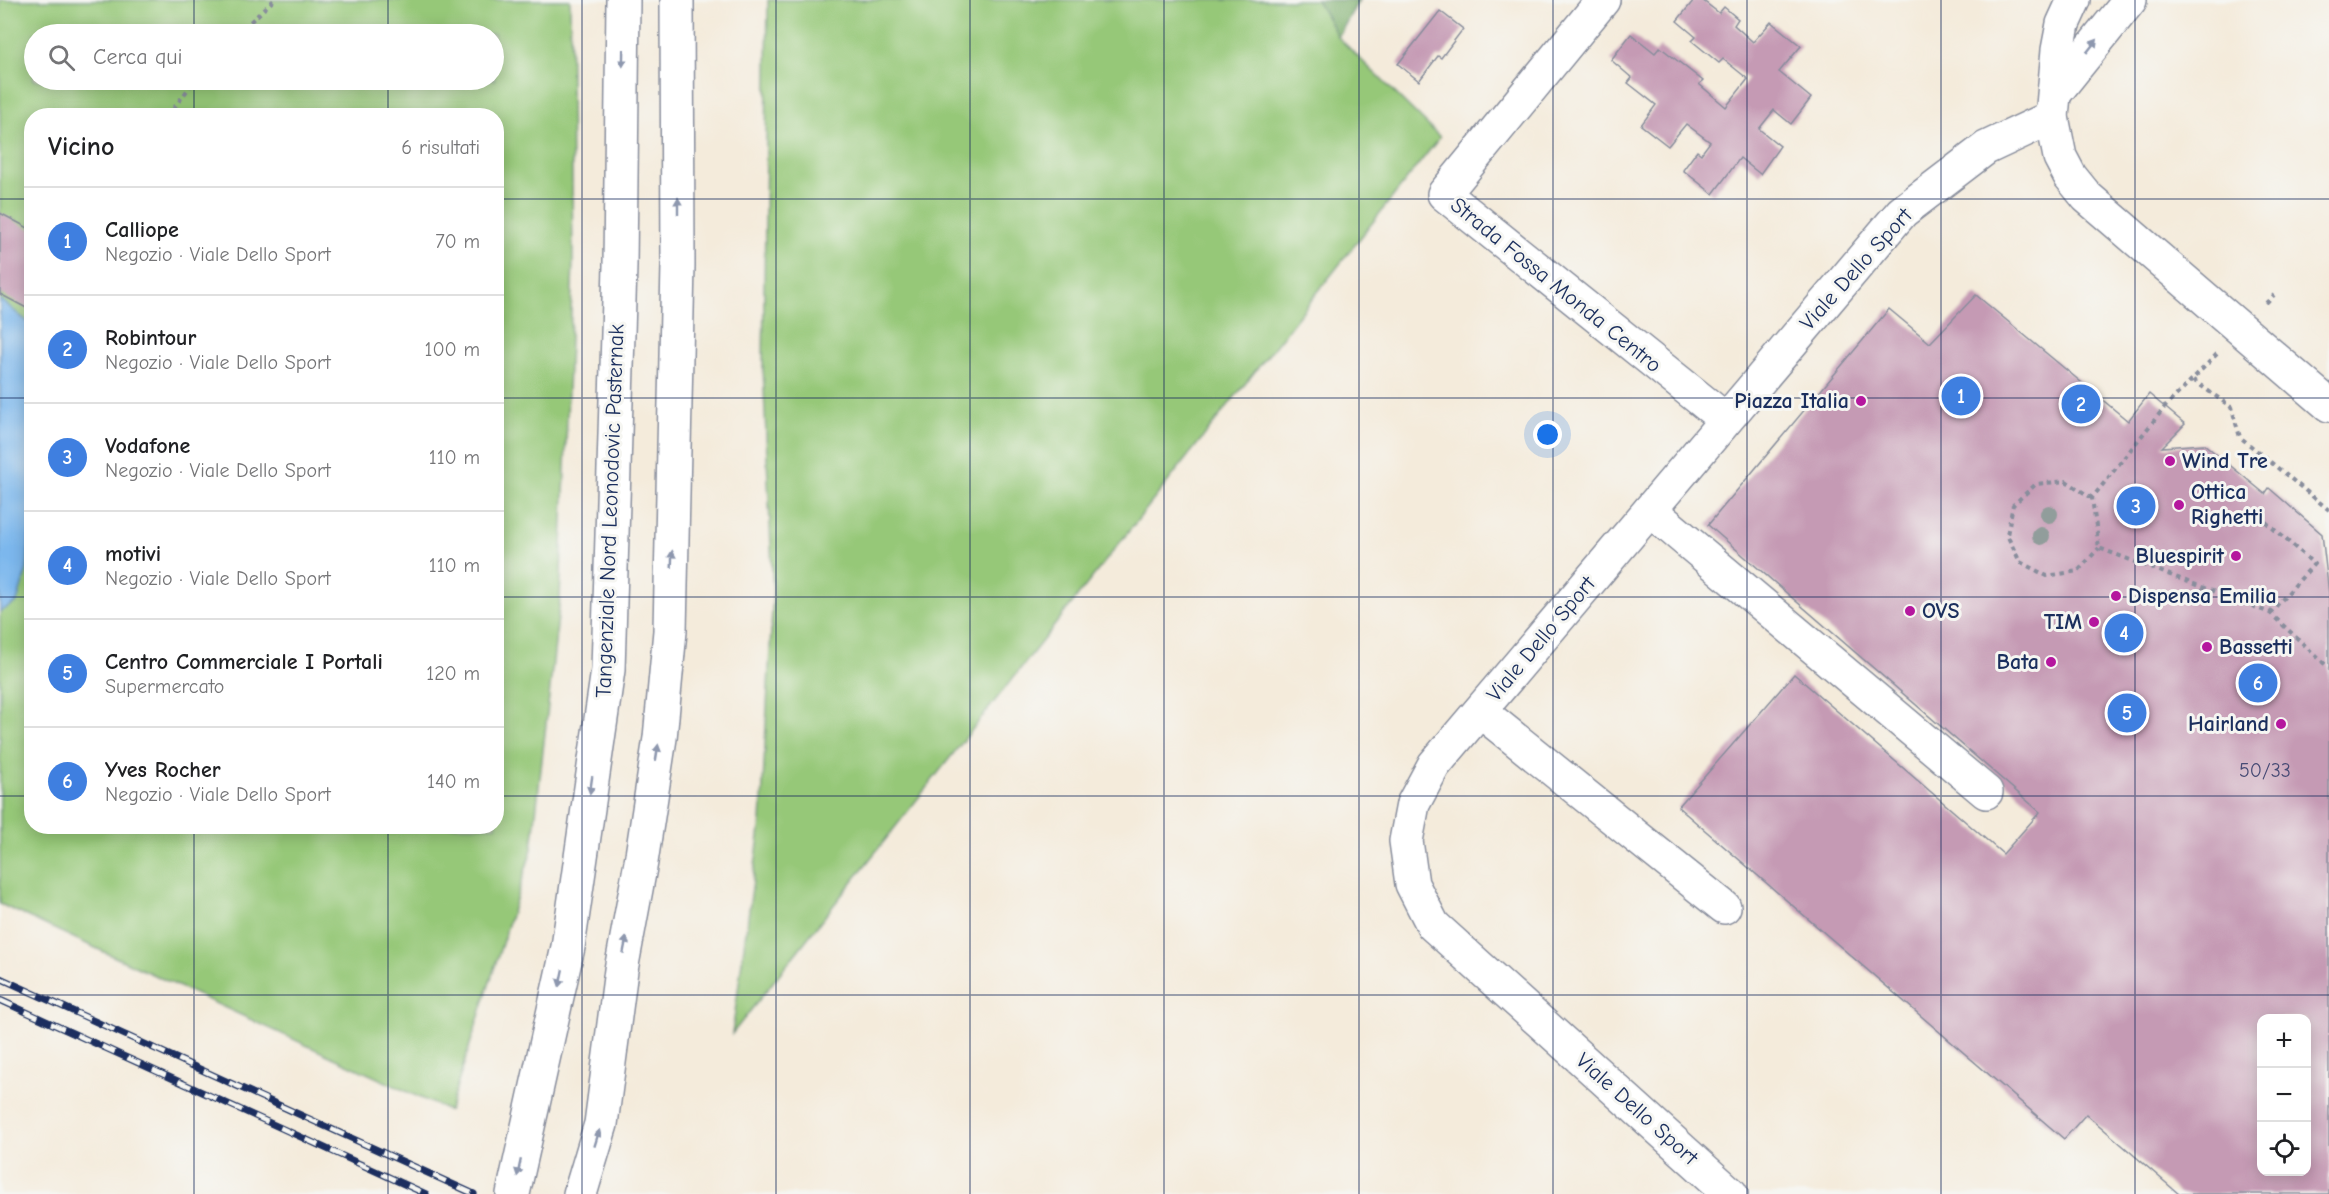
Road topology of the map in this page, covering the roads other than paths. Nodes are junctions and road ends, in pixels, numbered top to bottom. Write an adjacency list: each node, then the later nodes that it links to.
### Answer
1 (623, 0): 13 (main road, Tangenziale Nord Leonodovic Pasternak, one-way to 13)
2 (677, 0): 14 (main road, one-way to 2)
3 (1603, 0): 8 (main road, Strada Fossa Monda Centro)
4 (2074, 0): 6 (main road)
5 (2130, 0): 6 (main road, Viale Dello Sport, one-way to 5)
6 (2054, 105): 7 (main road); 8 (main road, Viale Dello Sport)
7 (2329, 405)
8 (1725, 419): 9 (main road, Viale Dello Sport)
9 (1650, 510): 10 (main road, Viale Dello Sport); 11 (main road)
10 (1480, 711): 12 (main road); 15 (main road, Viale Dello Sport)
11 (1986, 792)
12 (1724, 907)
13 (513, 1194)
14 (580, 1194)
15 (1731, 1194)

